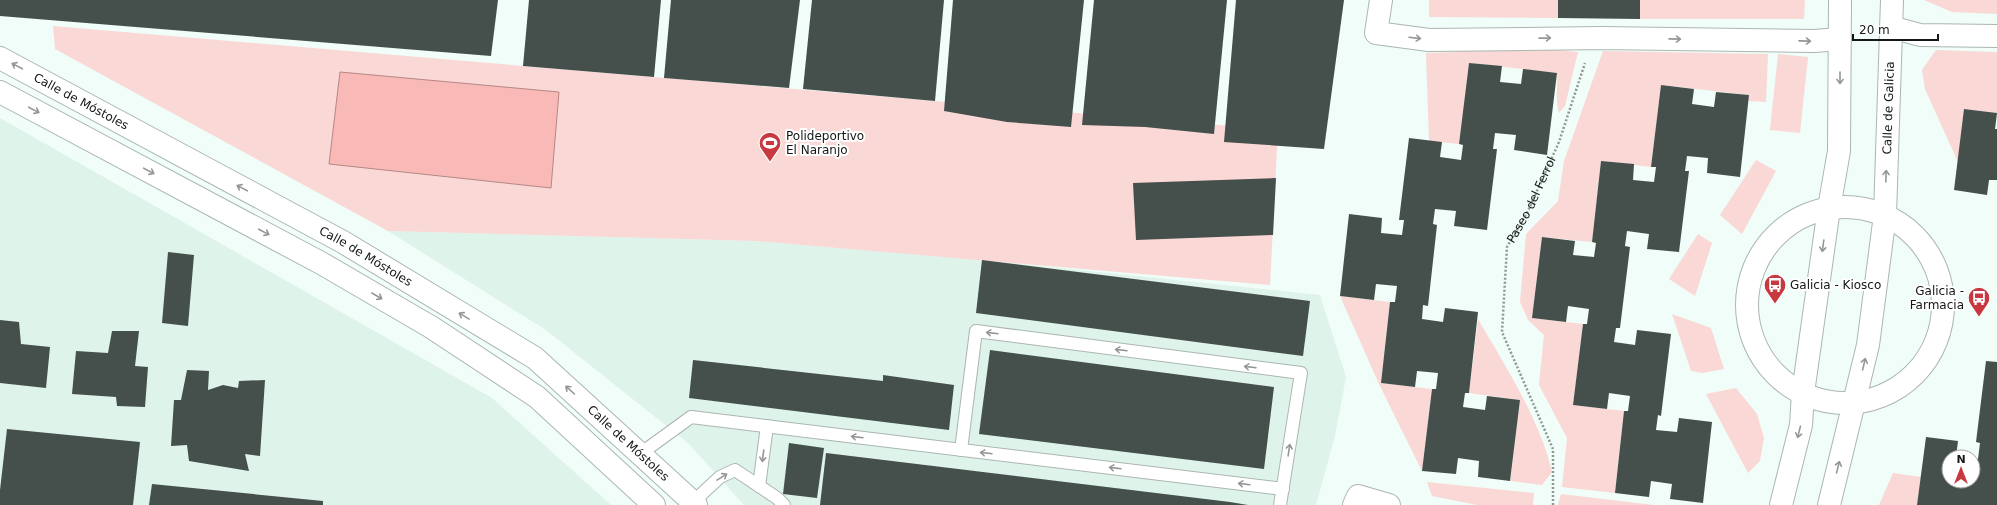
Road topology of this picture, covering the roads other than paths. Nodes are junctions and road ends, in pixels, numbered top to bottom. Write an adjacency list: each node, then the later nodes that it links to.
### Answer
1 (1381, 0): 6 (street, one-way to 6)
2 (1840, 0): 6 (street)
3 (1892, 0): 4 (street, Calle de Galicia)
4 (1891, 27): 5 (street); 10 (street, Calle de Galicia, one-way to 4)
5 (1997, 36)
6 (1840, 39): 9 (street, one-way to 9)
7 (0, 58): 15 (street, Calle de Móstoles, one-way to 7)
8 (0, 92): 20 (street, one-way to 20)
9 (1829, 208): 10 (street); 11 (street, one-way to 11); 11 (street)
10 (1885, 215): 12 (street, Calle de Galicia, one-way to 10); 12 (street)
11 (1803, 393): 12 (street); 24 (street, one-way to 24)
12 (1855, 402): 25 (street, Calle de Galicia, one-way to 12)
13 (767, 426): 14 (lane, one-way to 13); 15 (lane); 16 (lane, one-way to 16)
14 (961, 450): 17 (lane, one-way to 14); 17 (lane, one-way to 14)
15 (640, 454): 19 (street, Calle de Móstoles)
16 (759, 486): 19 (lane, one-way to 16); 21 (lane)
17 (1283, 489): 22 (lane)
18 (1356, 501): 23 (street)
19 (694, 504)
20 (654, 505)
21 (784, 505)
22 (1280, 505)
23 (1389, 505)
24 (1781, 505)
25 (1829, 505)

